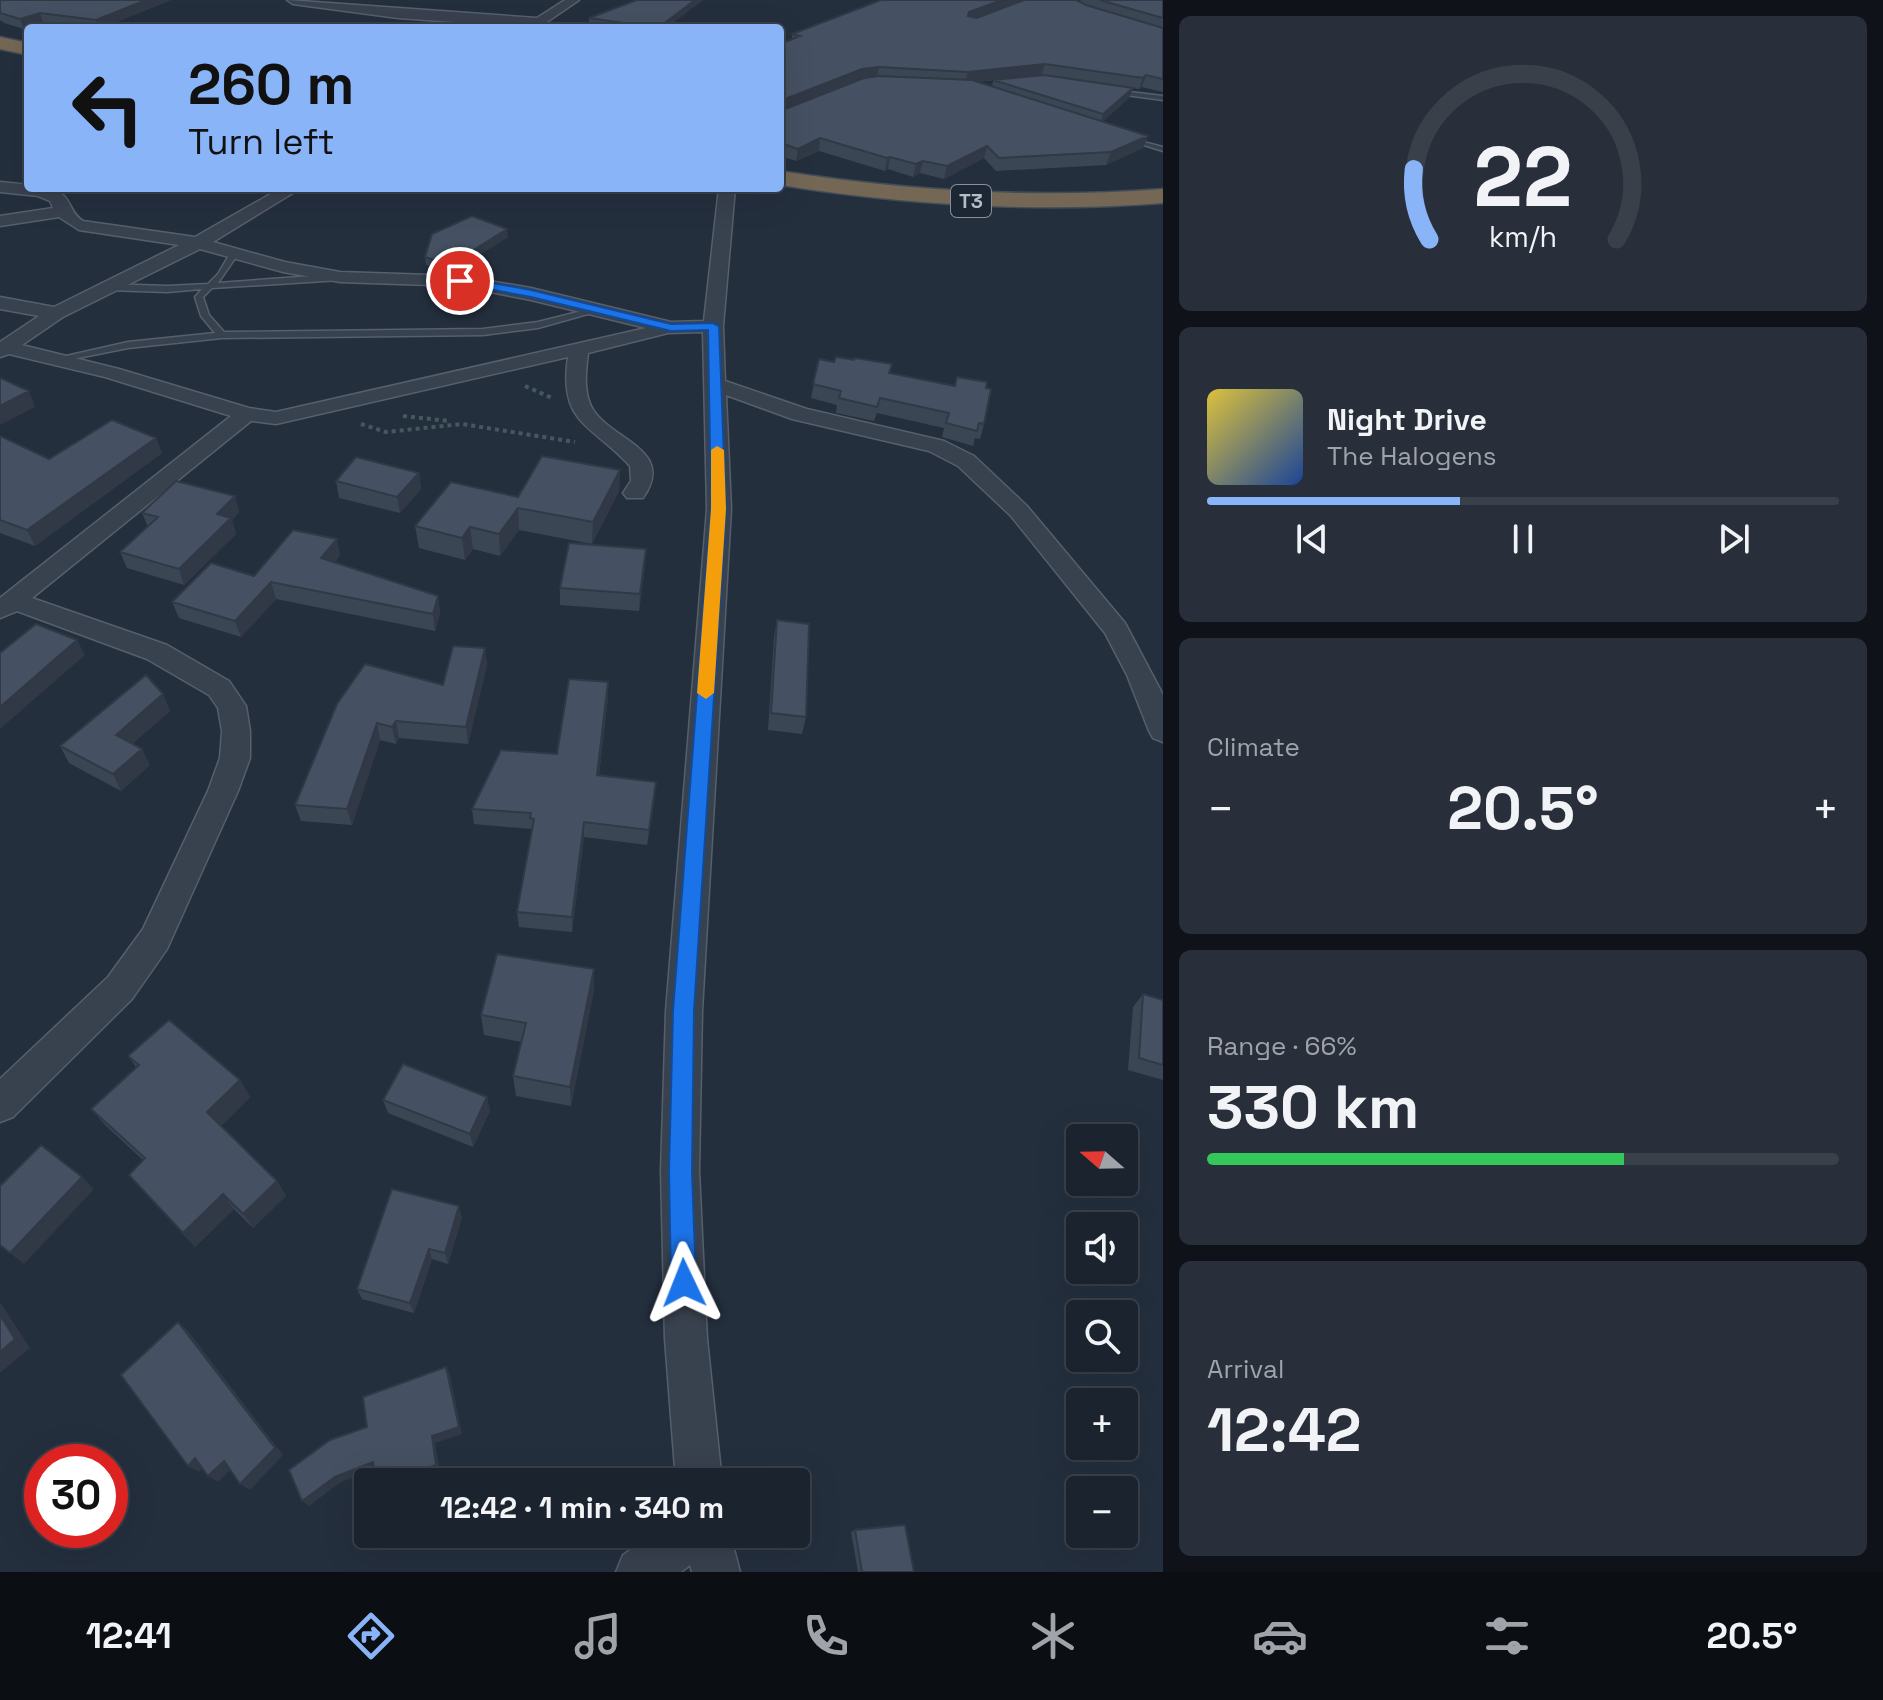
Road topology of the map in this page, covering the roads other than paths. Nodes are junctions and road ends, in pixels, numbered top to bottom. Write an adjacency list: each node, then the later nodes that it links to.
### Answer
1 (293, 0): 3 (street)
2 (573, 0): 4 (street)
3 (522, 24)
4 (536, 24)
5 (0, 43): 6 (highway)
6 (24, 48)
7 (1109, 91): 8 (lane)
8 (1163, 98)
9 (1121, 136): 10 (lane)
10 (1163, 149)
11 (784, 179): 17 (highway, T3)
12 (0, 187): 13 (street)
13 (24, 189)
14 (43, 192): 18 (street)
15 (286, 192): 20 (street)
16 (727, 192): 28 (street)
17 (1163, 196)
18 (61, 212): 19 (street); 20 (street)
19 (0, 221)
20 (198, 243): 21 (street); 23 (street)
21 (234, 254): 22 (street); 24 (lane)
22 (340, 277): 24 (lane); 26 (street)
23 (107, 287): 24 (lane); 27 (street)
24 (206, 288): 30 (lane)
25 (0, 303): 27 (street)
26 (598, 310): 29 (street); 30 (lane)
27 (56, 313): 32 (street)
28 (713, 326): 29 (street); 34 (street)
29 (671, 328): 31 (street)
30 (222, 335): 33 (lane)
31 (579, 347): 35 (street); 36 (street)
32 (2, 349): 33 (street)
33 (58, 359): 35 (street)
34 (716, 385): 38 (street); 40 (street)
35 (247, 414): 37 (street)
36 (635, 493)
37 (8, 606): 39 (street)
38 (1163, 731)
39 (0, 1104)
40 (698, 1468)
41 (673, 1548): 43 (street)
42 (710, 1548): 44 (street)
43 (640, 1572)
44 (716, 1572)

